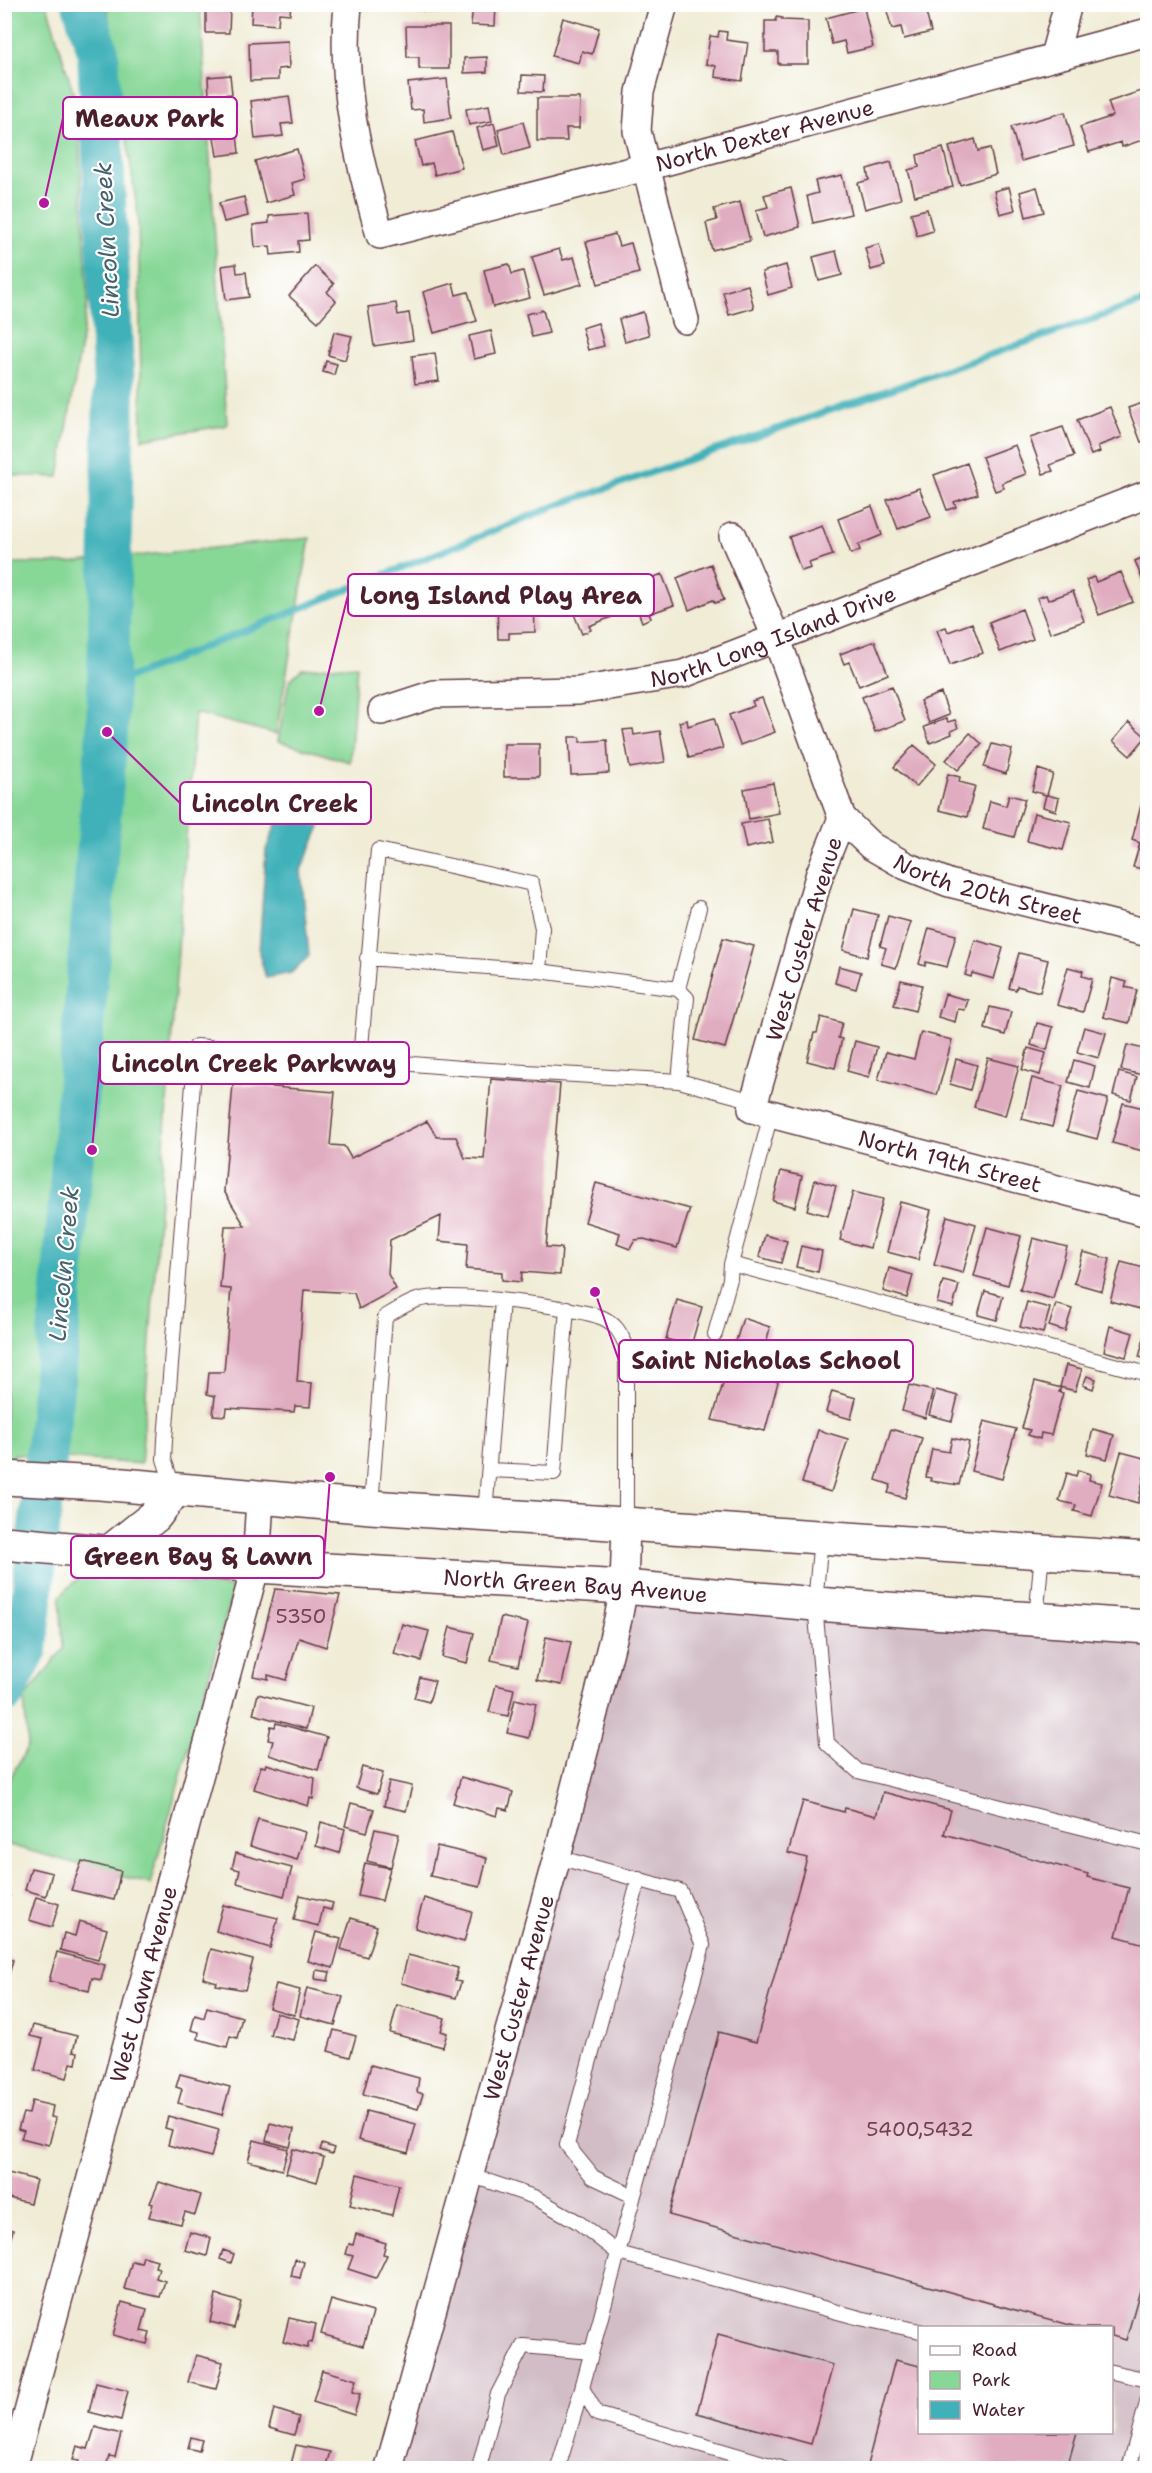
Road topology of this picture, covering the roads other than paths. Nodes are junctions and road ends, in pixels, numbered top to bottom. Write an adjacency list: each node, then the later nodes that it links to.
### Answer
1 (348, 4): 6 (street, North Dexter Avenue)
2 (664, 4): 6 (street)
3 (1068, 4): 5 (street)
4 (1148, 32): 5 (street, North Dexter Avenue)
5 (1054, 56): 6 (street, North Dexter Avenue)
6 (646, 167): 7 (street)
7 (685, 320)
8 (1148, 494): 10 (street, North Long Island Drive)
9 (733, 536): 10 (street, West Custer Avenue)
10 (776, 637): 11 (street, North Long Island Drive); 12 (street, West Custer Avenue)
11 (382, 711)
12 (842, 818): 14 (street, North 20th Street); 20 (street, West Custer Avenue)
13 (699, 908): 17 (lane)
14 (1148, 933)
15 (367, 958): 16 (lane); 16 (lane); 18 (lane)
16 (539, 971): 17 (lane)
17 (678, 989): 19 (lane)
18 (360, 1059): 19 (lane); 29 (lane)
19 (679, 1081): 20 (lane)
20 (759, 1108): 21 (street, North 19th Street); 22 (lane)
21 (1148, 1213)
22 (731, 1264): 25 (lane); 26 (lane)
23 (502, 1301): 24 (lane); 27 (lane); 31 (lane)
24 (567, 1308): 27 (lane); 33 (lane)
25 (715, 1334)
26 (1148, 1374)
27 (489, 1470): 32 (lane)
28 (4, 1478): 29 (main road)
29 (174, 1491): 30 (main road); 36 (main road)
30 (260, 1499): 31 (main road); 39 (street, West Lawn Avenue)
31 (370, 1506): 32 (main road)
32 (485, 1514): 33 (main road)
33 (626, 1524): 34 (main road); 40 (street, West Custer Avenue)
34 (821, 1537): 37 (main road); 41 (lane)
35 (4, 1542): 36 (main road, North Green Bay Avenue)
36 (102, 1550): 39 (main road, North Green Bay Avenue)
37 (1042, 1552): 38 (main road); 42 (lane)
38 (1148, 1558)
39 (256, 1566): 40 (main road, North Green Bay Avenue); 56 (street, West Lawn Avenue)
40 (624, 1587): 41 (main road, North Green Bay Avenue); 45 (street, West Custer Avenue)
41 (815, 1604): 42 (main road, North Green Bay Avenue); 44 (lane)
42 (1036, 1620): 43 (main road, North Green Bay Avenue)
43 (1148, 1627)
44 (1148, 1844)
45 (557, 1857): 46 (lane); 47 (street, West Custer Avenue)
46 (639, 1879): 48 (lane); 48 (lane)
47 (470, 2175): 49 (lane); 57 (street, West Custer Avenue)
48 (633, 2196): 49 (lane)
49 (618, 2253): 50 (lane); 51 (lane)
50 (918, 2331)
51 (591, 2352): 54 (lane); 58 (lane)
52 (1113, 2372): 53 (lane)
53 (1148, 2380)
54 (582, 2388): 59 (lane); 60 (lane)
55 (1148, 2398): 61 (lane)
56 (13, 2469)
57 (389, 2469)
58 (479, 2469)
59 (558, 2469)
60 (780, 2469)
61 (1129, 2469)

